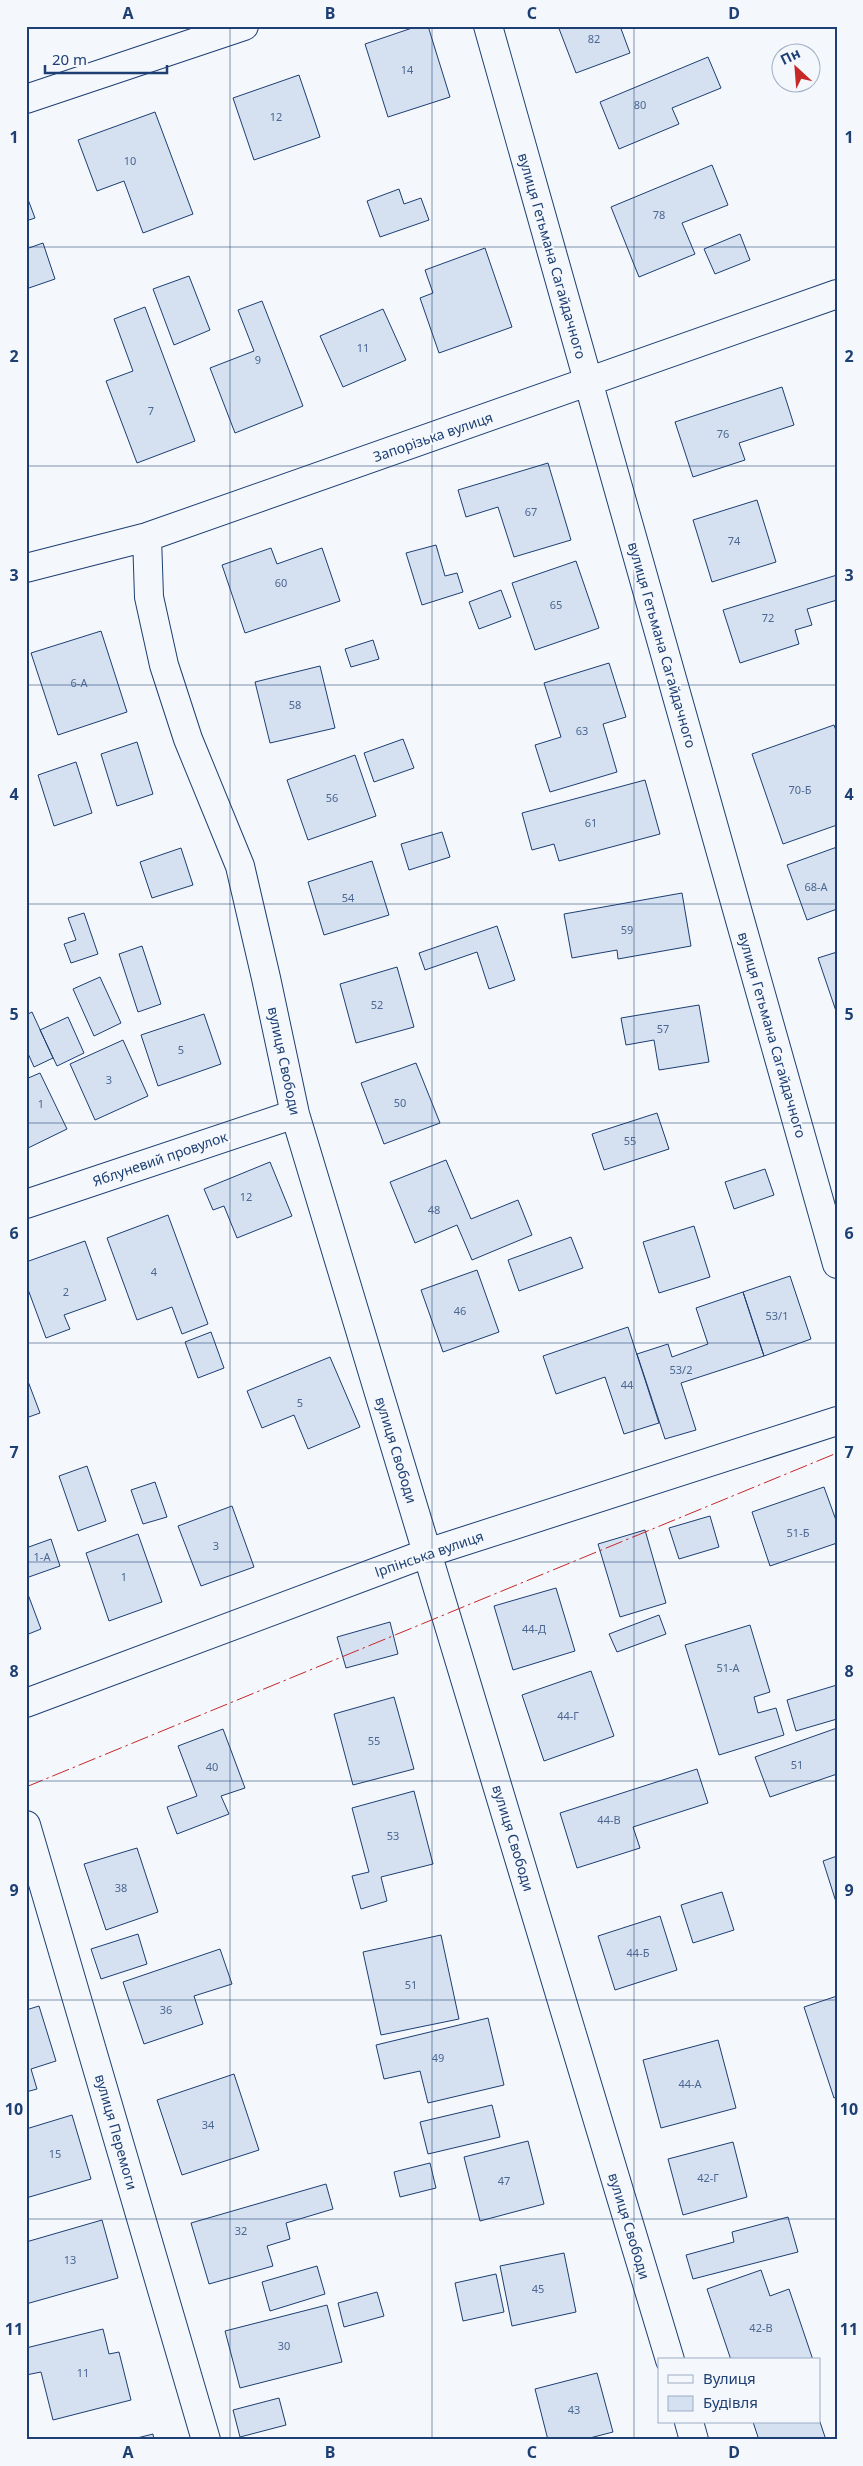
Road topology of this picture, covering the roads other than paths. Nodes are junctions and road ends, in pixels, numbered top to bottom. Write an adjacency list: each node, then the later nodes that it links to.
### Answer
1 (244, 26): 3 (street)
2 (488, 26): 5 (street, вулиця Гетьмана Сагайдачного)
3 (26, 99)
4 (837, 294): 5 (street, Запорізька вулиця)
5 (588, 383): 6 (street, Запорізька вулиця); 10 (street, вулиця Гетьмана Сагайдачного)
6 (147, 537): 7 (street, Запорізька вулиця); 8 (street, вулиця Свободи)
7 (26, 568)
8 (295, 1114): 9 (street, Яблуневий провулок); 12 (street, вулиця Свободи)
9 (26, 1204)
10 (837, 1264)
11 (837, 1421): 12 (street, Ірпінська вулиця)
12 (427, 1553): 13 (street, Ірпінська вулиця); 15 (street, вулиця Свободи)
13 (26, 1703)
14 (26, 1825): 17 (street, вулиця Перемоги)
15 (669, 2358)
16 (690, 2424): 18 (street)
17 (206, 2440)
18 (694, 2440)

